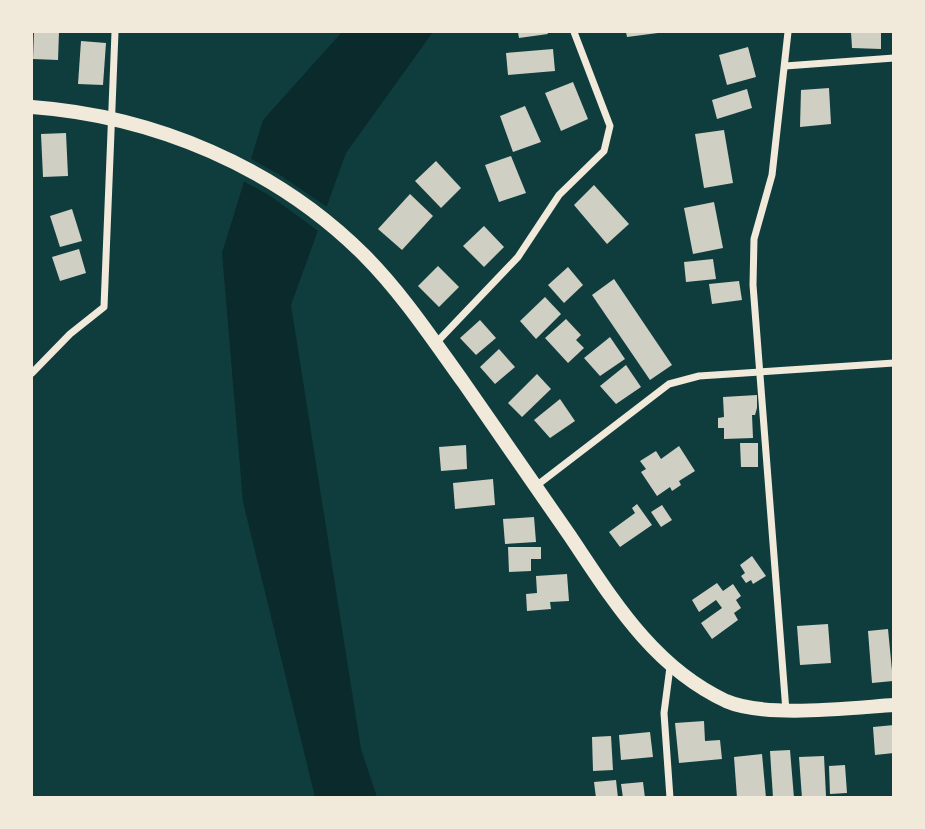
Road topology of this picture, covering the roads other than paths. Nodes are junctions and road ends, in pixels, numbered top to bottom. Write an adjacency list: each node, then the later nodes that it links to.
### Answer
1 (115, 32): 7 (street)
2 (574, 32): 8 (street)
3 (788, 32): 5 (street)
4 (894, 58): 5 (street)
5 (785, 66): 10 (street)
6 (32, 107): 7 (main road)
7 (112, 117): 8 (main road); 11 (street)
8 (436, 343): 12 (main road)
9 (894, 363): 10 (street)
10 (760, 372): 12 (street); 15 (street)
11 (32, 373)
12 (536, 486): 13 (main road)
13 (670, 667): 15 (main road); 16 (street)
14 (894, 705): 15 (main road)
15 (786, 711)
16 (670, 797)

